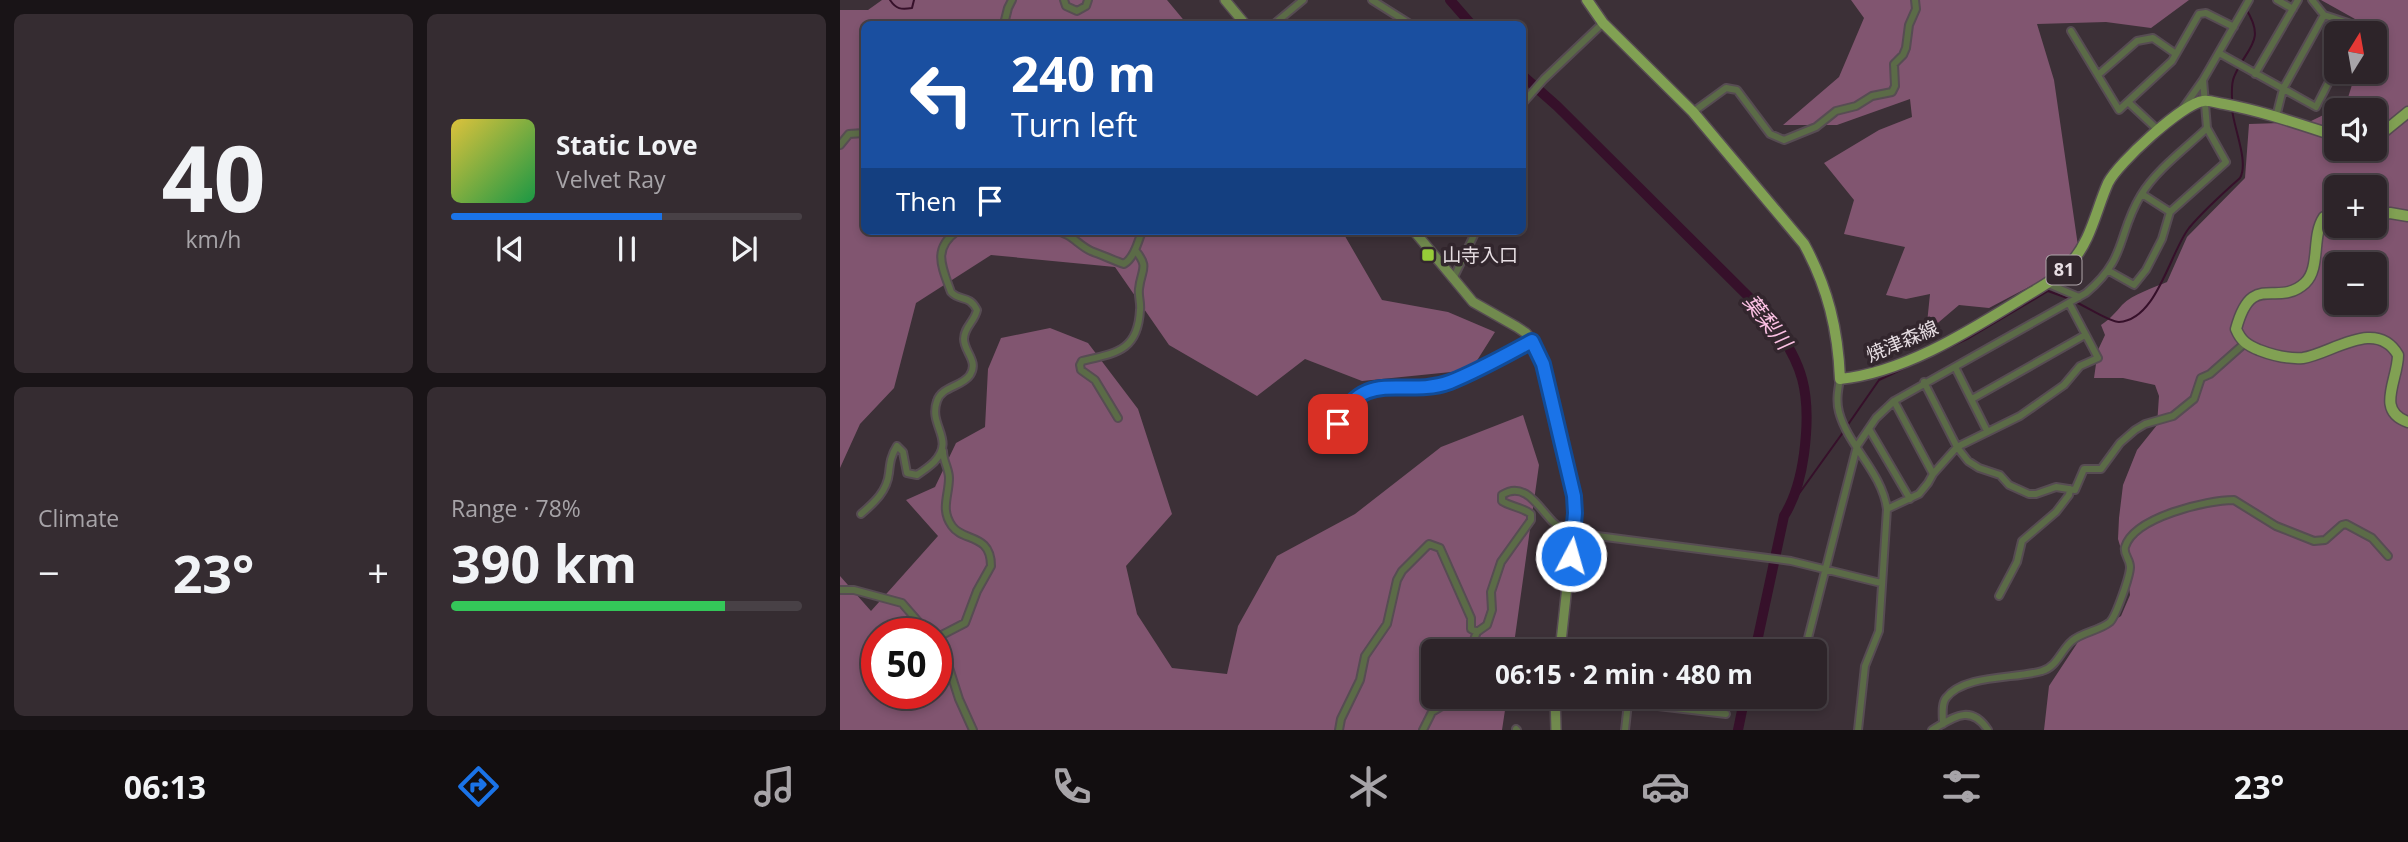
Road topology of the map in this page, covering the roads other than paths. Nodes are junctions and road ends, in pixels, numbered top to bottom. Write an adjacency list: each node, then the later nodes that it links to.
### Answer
1 (1012, 0): 15 (street)
2 (1064, 0): 3 (street)
3 (1088, 0)
4 (1225, 0): 16 (main road)
5 (1303, 0): 17 (street)
6 (1373, 0): 18 (street)
7 (1587, 0): 20 (main road, 焼津森線)
8 (1915, 0): 34 (street)
9 (2277, 0): 13 (street)
10 (2298, 0): 13 (street)
11 (2312, 0): 14 (street)
12 (2248, 1): 21 (street)
13 (2293, 9): 25 (street)
14 (2324, 15): 19 (street); 29 (street)
15 (1005, 21)
16 (1242, 21)
17 (1278, 21)
18 (1405, 21)
19 (2342, 21)
20 (1603, 23): 30 (street); 34 (main road, 焼津森線)
21 (2234, 27): 23 (street); 24 (street)
22 (2071, 31): 26 (street)
23 (2219, 53): 25 (street); 27 (street)
24 (2176, 54): 26 (street); 32 (street)
25 (2255, 74): 29 (street)
26 (2098, 75): 32 (street)
27 (2203, 80): 31 (street); 33 (street)
28 (2328, 84): 29 (street)
29 (2283, 89): 36 (street)
30 (1526, 100)
31 (2206, 100): 33 (main road, 焼津森線 / 81); 36 (main road); 37 (street)
32 (2128, 102): 39 (street)
33 (2180, 111): 39 (main road, 焼津森線 / 81)
34 (1693, 112): 63 (main road, 焼津森線)
35 (2408, 112): 38 (main road)
36 (2276, 117): 40 (main road)
37 (2207, 128): 43 (street); 44 (street)
38 (2387, 129)
39 (2158, 130): 56 (main road, 焼津森線 / 81)
40 (2324, 132)
41 (861, 133): 42 (street)
42 (840, 145)
43 (2142, 194): 44 (street); 54 (street)
44 (2170, 212): 54 (street)
45 (2387, 215): 46 (main road)
46 (2408, 216)
47 (2324, 217): 61 (main road)
48 (953, 235): 74 (street)
49 (1069, 235): 53 (street)
50 (1141, 235): 53 (street)
51 (1417, 235): 55 (main road)
52 (1474, 235): 55 (street)
53 (1135, 250): 67 (street)
54 (2109, 271): 57 (street)
55 (1453, 279): 60 (main road)
56 (2046, 283): 57 (street); 63 (main road, 焼津森線 / 81)
57 (2079, 297): 58 (street)
58 (2069, 303): 59 (street); 62 (street)
59 (2085, 335): 65 (street); 70 (street)
60 (1532, 341): 71 (street); 80 (main road)
61 (2245, 343): 68 (main road); 76 (street)
62 (1955, 366): 64 (street); 65 (street)
63 (1840, 379): 72 (street)
64 (1924, 382): 66 (street); 73 (street)
65 (1972, 399): 70 (street)
66 (1894, 401): 69 (street); 75 (street)
67 (1118, 418)
68 (2408, 422)
69 (1869, 429): 72 (street); 77 (street)
70 (1987, 431): 73 (street)
71 (1331, 442)
72 (1857, 446): 78 (street); 82 (street)
73 (1957, 447): 75 (street); 76 (street)
74 (943, 449): 79 (street); 87 (street)
75 (1933, 474): 77 (street)
76 (2070, 489): 85 (street)
77 (1910, 499): 78 (street)
78 (1887, 509): 83 (street)
79 (862, 514)
80 (1574, 533): 82 (street); 88 (street); 90 (main road)
81 (2388, 556): 98 (street)
82 (1824, 569): 83 (street); 91 (street)
83 (1881, 583): 104 (street)
84 (840, 590): 86 (street)
85 (1999, 596)
86 (915, 618)
87 (952, 630)
88 (1477, 632): 89 (street); 100 (street)
89 (1474, 639)
90 (1561, 639)
91 (1808, 639)
92 (952, 677): 99 (street)
93 (1437, 709): 101 (street)
94 (1556, 709): 102 (main road)
95 (1627, 709): 103 (street)
96 (1681, 709): 97 (street)
97 (1726, 714)
98 (1943, 724): 105 (street); 106 (street)
99 (973, 730)
100 (1339, 730)
101 (1423, 730)
102 (1556, 730)
103 (1625, 730)
104 (1858, 730)
105 (1933, 730)
106 (1988, 730)

